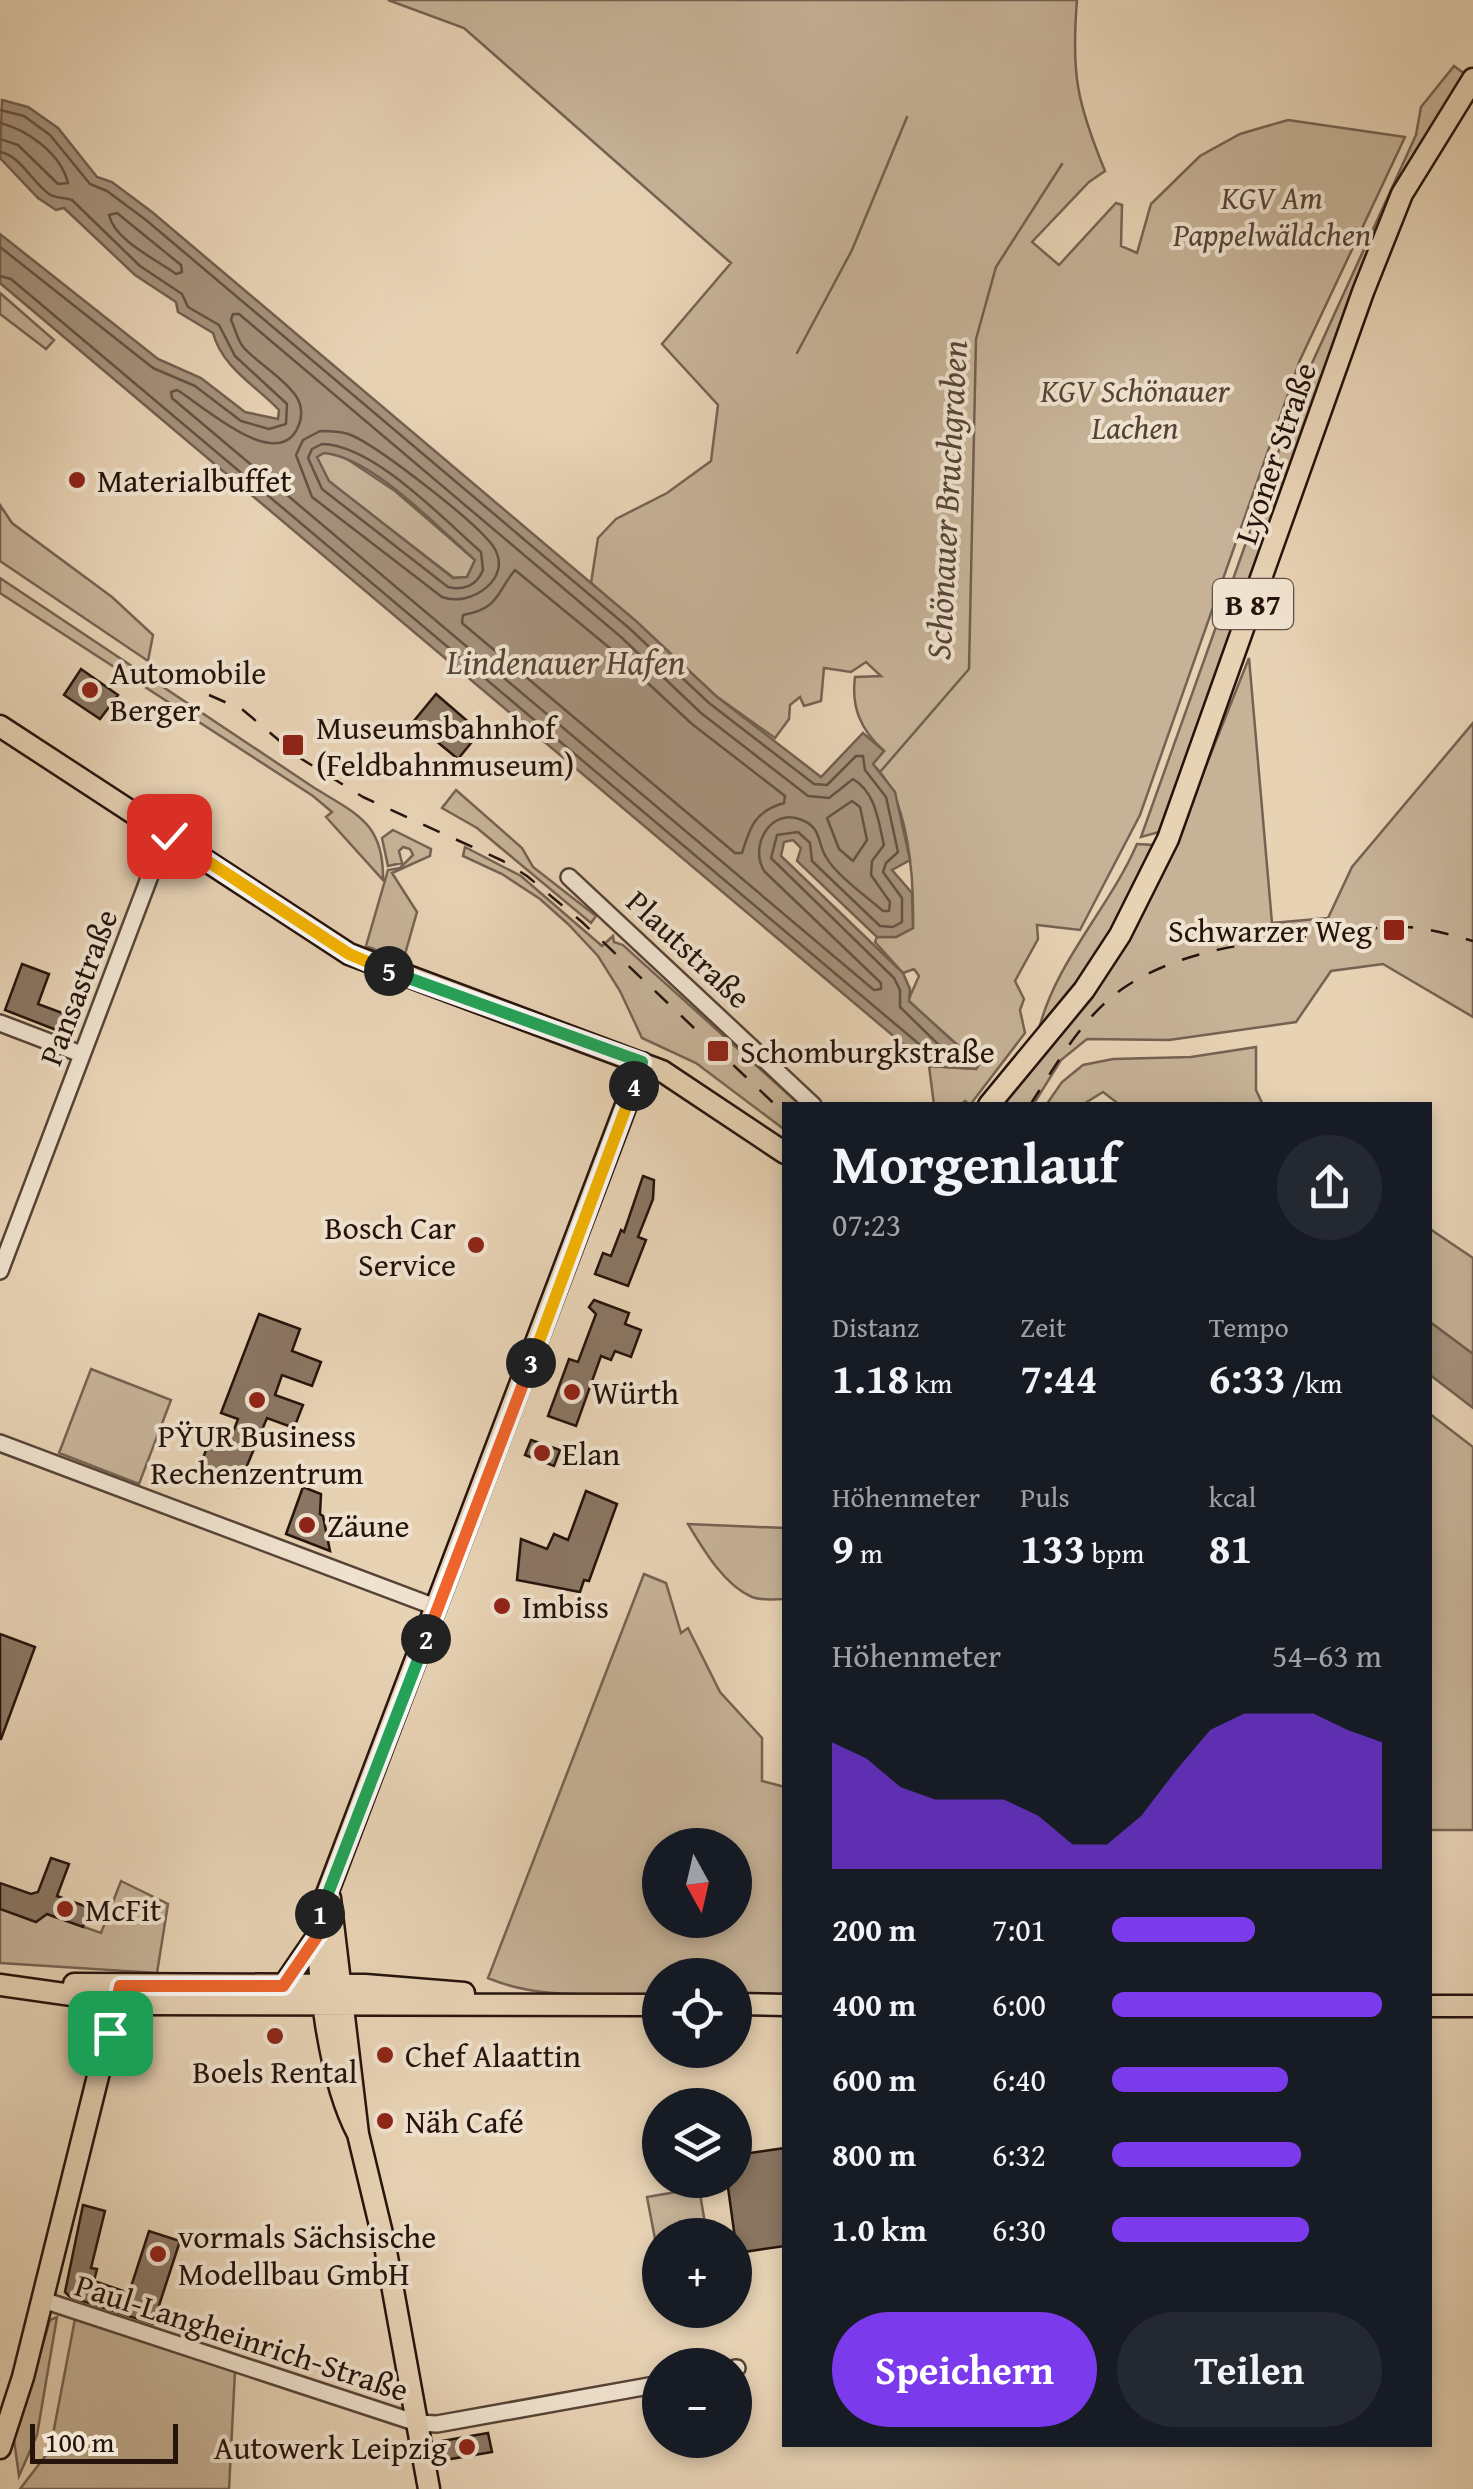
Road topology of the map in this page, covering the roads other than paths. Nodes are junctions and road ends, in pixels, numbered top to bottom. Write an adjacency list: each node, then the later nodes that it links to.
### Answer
1 (1473, 79): 9 (main road, Lyoner Straße / B 87)
2 (0, 726): 3 (main road)
3 (169, 836): 6 (street, Pansastraße); 7 (main road)
4 (569, 877): 8 (street, Plautstraße)
5 (0, 1024): 6 (street)
6 (81, 1054): 11 (street, Pansastraße)
7 (642, 1062): 10 (main road); 13 (main road)
8 (810, 1102)
9 (991, 1102)
10 (782, 1151)
11 (0, 1271)
12 (0, 1443): 13 (street)
13 (438, 1608): 14 (main road)
14 (329, 1896): 15 (main road); 20 (main road)
15 (320, 1932): 18 (main road); 20 (main road)
16 (0, 1976): 19 (main road)
17 (0, 1985): 19 (main road)
18 (283, 1986): 19 (main road); 20 (main road)
19 (119, 1994): 20 (main road); 26 (main road)
20 (333, 1995): 21 (main road); 28 (main road)
21 (642, 2004)
22 (752, 2004): 23 (main road)
23 (782, 2004)
24 (1432, 2006): 25 (main road)
25 (1473, 2006)
26 (43, 2300): 28 (street, Paul-Langheinrich-Straße); 29 (main road)
27 (642, 2387): 28 (street, Paul-Langheinrich-Straße)
28 (417, 2422): 30 (main road)
29 (0, 2448)
30 (429, 2489)

